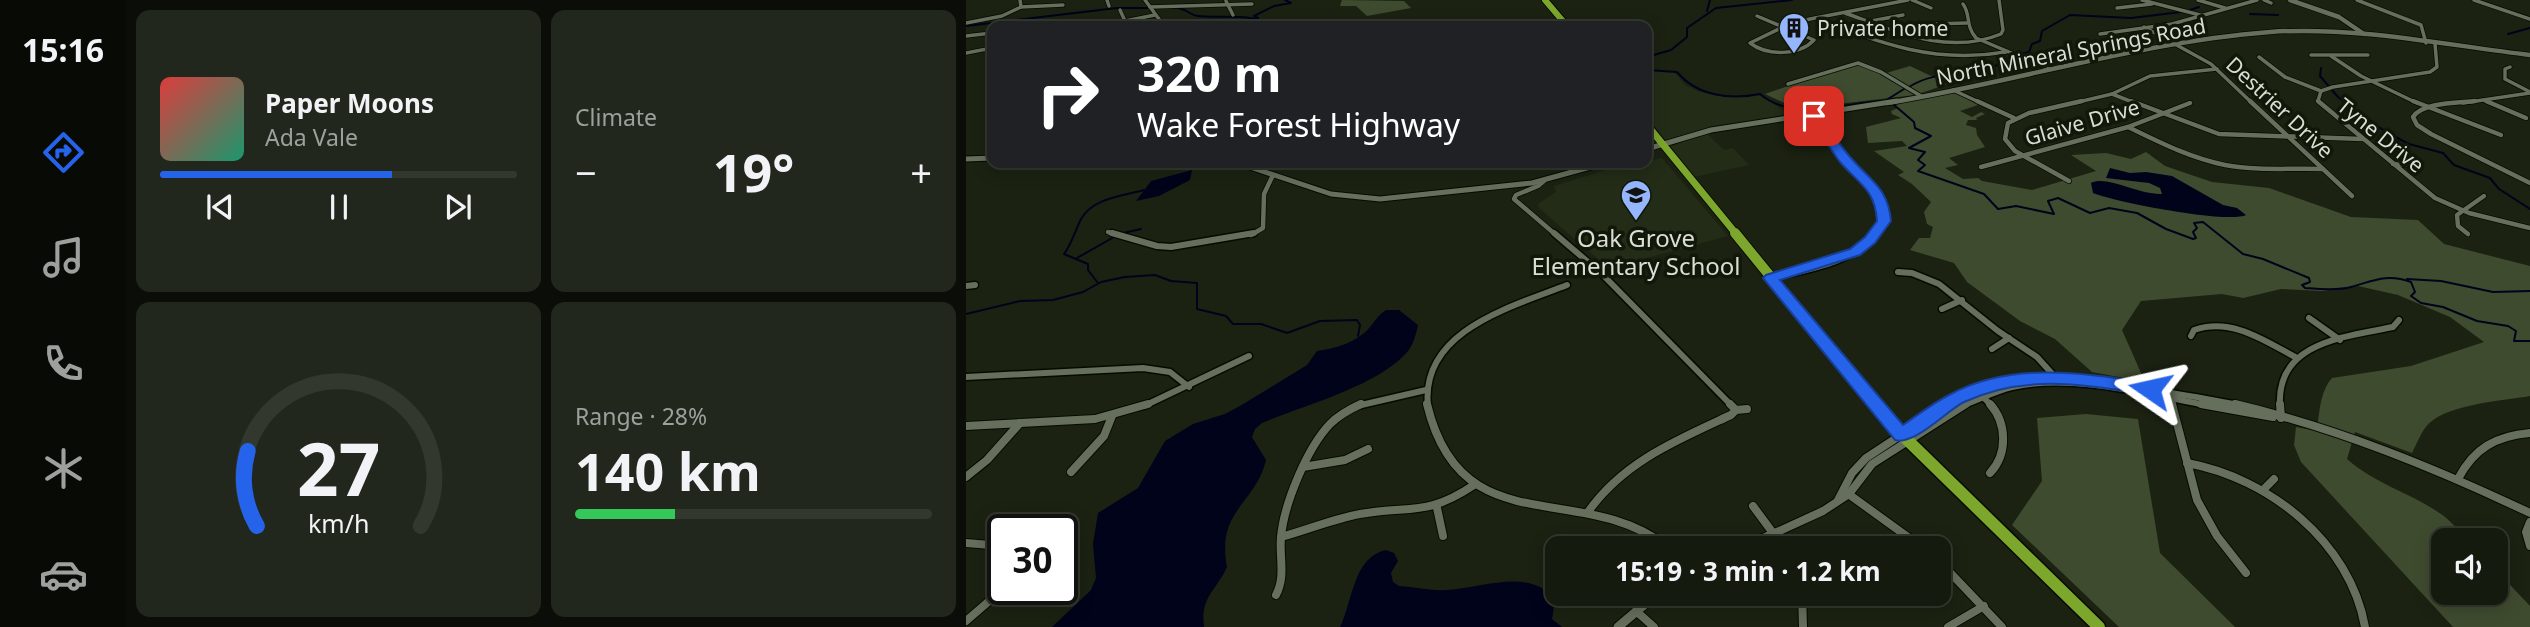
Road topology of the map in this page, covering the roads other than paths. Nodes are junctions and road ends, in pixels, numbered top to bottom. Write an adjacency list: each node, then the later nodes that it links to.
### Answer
1 (1020, 0): 23 (street)
2 (1107, 0): 22 (street)
3 (1145, 0): 24 (street)
4 (1185, 0): 20 (street)
5 (1545, 0): 38 (highway)
6 (1910, 0): 25 (street); 29 (street)
7 (1999, 0): 49 (street)
8 (2143, 0): 18 (street)
9 (2198, 0): 27 (street)
10 (2257, 0): 27 (street)
11 (2264, 0): 16 (street)
12 (2290, 0): 47 (street)
13 (2357, 0): 50 (street)
14 (2474, 0): 36 (street)
15 (1226, 2): 17 (street); 20 (street); 31 (street)
16 (2271, 3)
17 (1252, 4)
18 (2154, 4): 26 (street); 34 (street)
19 (1063, 5): 23 (street)
20 (1189, 5): 24 (street)
21 (1963, 5): 41 (street)
22 (1110, 6)
23 (1021, 7): 40 (street)
24 (1151, 8): 30 (street)
25 (1931, 8)
26 (2117, 8)
27 (2225, 8): 34 (street)
28 (1120, 10): 30 (street)
29 (1844, 12): 35 (street); 39 (street)
30 (1155, 15): 37 (street)
31 (1233, 15)
32 (1903, 15): 39 (street)
33 (1757, 16): 42 (street)
34 (2202, 16): 43 (street)
35 (1816, 18): 42 (street); 54 (street)
36 (2530, 19)
37 (1160, 21)
38 (1563, 21)
39 (1869, 21): 44 (street)
40 (966, 23)
41 (1967, 23): 44 (street); 49 (street)
42 (1784, 27): 42 (street)
43 (2144, 27): 46 (street); 52 (street, Destrier Drive)
44 (1895, 31): 49 (street)
45 (987, 34): 48 (street)
46 (2100, 34)
47 (2365, 34): 50 (street, North Mineral Springs Road); 52 (street, North Mineral Springs Road)
48 (966, 36)
49 (1981, 41): 54 (street)
50 (2426, 43): 51 (street, North Mineral Springs Road)
51 (2435, 44): 58 (street, North Mineral Springs Road); 64 (street, Tyne Drive)
52 (2175, 45): 62 (street, North Mineral Springs Road); 63 (street, Destrier Drive)
53 (987, 49): 55 (street)
54 (2006, 52): 62 (street)
55 (966, 53)
56 (2311, 55): 59 (street)
57 (2368, 55): 59 (street)
58 (2530, 55)
59 (2332, 56): 64 (street)
60 (2259, 57): 67 (street)
61 (2510, 67): 68 (street)
62 (2049, 69): 66 (street, North Mineral Springs Road)
63 (2217, 69): 69 (street); 81 (street, Destrier Drive)
64 (2374, 81): 67 (street, Tyne Drive); 73 (street)
65 (1788, 84): 70 (street)
66 (1953, 90): 70 (street, North Mineral Springs Road); 76 (street)
67 (2321, 91): 82 (street, Tyne Drive)
68 (2530, 92): 71 (street)
69 (2112, 94): 75 (street); 76 (street)
70 (1921, 96): 74 (street, North Mineral Springs Road)
71 (2482, 100): 73 (street); 77 (street)
72 (2190, 103): 75 (street, Glaive Drive)
73 (2431, 107): 80 (street); 97 (street)
74 (1812, 115): 83 (street, North Mineral Springs Road); 105 (street)
75 (2164, 115): 78 (street, Glaive Drive); 81 (street)
76 (2015, 118): 85 (street)
77 (2526, 118)
78 (2128, 127): 85 (street, Glaive Drive); 93 (street)
79 (1652, 131): 83 (highway)
80 (2501, 135)
81 (2291, 138): 82 (street); 93 (street, Destrier Drive)
82 (2362, 139): 88 (street, Tyne Drive)
83 (1662, 144): 84 (street, North Mineral Springs Road); 105 (highway)
84 (1652, 147)
85 (2022, 155): 90 (street, Glaive Drive); 96 (street)
86 (987, 158): 87 (street)
87 (966, 159)
88 (2393, 164): 89 (street); 100 (street, Tyne Drive)
89 (2418, 165)
90 (1981, 167)
91 (1253, 168): 94 (street)
92 (1587, 168): 95 (street)
93 (2323, 169): 98 (street, Destrier Drive)
94 (1273, 175): 95 (street); 102 (street)
95 (1545, 180): 127 (street)
96 (2069, 181)
97 (2530, 183)
98 (2352, 196)
99 (2483, 196): 100 (street)
100 (2462, 211): 101 (street, Tyne Drive); 103 (street)
101 (2530, 228)
102 (1108, 232)
103 (2468, 234)
104 (1898, 272): 109 (street)
105 (1771, 278): 133 (highway)
106 (975, 285): 108 (street)
107 (1567, 285): 122 (street)
108 (966, 286)
109 (1962, 300): 110 (street); 114 (street)
110 (1942, 309)
111 (2309, 318): 115 (street)
112 (2399, 320): 115 (street)
113 (2191, 337): 118 (street)
114 (2009, 338): 116 (street); 120 (street)
115 (2340, 340): 118 (street)
116 (1992, 349)
117 (1249, 356): 121 (street)
118 (2297, 358): 129 (street)
119 (966, 377): 121 (street)
120 (2056, 380): 123 (street); 124 (street); 125 (street)
121 (1189, 387): 128 (street)
122 (1426, 390): 136 (street); 142 (street)
123 (1976, 390): 125 (street); 133 (street)
124 (2170, 395): 129 (street); 135 (street)
125 (1983, 397): 133 (street); 138 (street)
126 (1747, 409): 127 (street)
127 (1736, 410): 147 (street)
128 (1112, 416): 130 (street); 137 (street)
129 (2281, 418): 141 (street)
130 (1020, 424): 131 (street); 139 (street)
131 (966, 426)
132 (2530, 433): 141 (street)
133 (1905, 439): 144 (street); 174 (highway)
134 (1368, 449): 136 (street)
135 (2187, 463): 143 (street); 161 (street)
136 (1303, 467): 156 (street)
137 (1071, 472)
138 (1990, 472)
139 (966, 477)
140 (2274, 478): 143 (street)
141 (2458, 479): 148 (street)
142 (1474, 485): 146 (street); 147 (street)
143 (2263, 490): 175 (street)
144 (1845, 492): 150 (street); 155 (street)
145 (1753, 506): 150 (street)
146 (1437, 508): 151 (street); 156 (street)
147 (1588, 512): 152 (street)
148 (2530, 513)
149 (2530, 522): 159 (street)
150 (1775, 533): 153 (street); 154 (street)
151 (1443, 536)
152 (1650, 536)
153 (1769, 536)
154 (1777, 536)
155 (1906, 536)
156 (1281, 537): 162 (street)
157 (966, 543): 158 (street)
158 (987, 545)
159 (2530, 546)
160 (1951, 573): 166 (street)
161 (2246, 573)
162 (1276, 595)
163 (987, 603): 168 (street)
164 (1642, 606): 167 (street)
165 (1802, 606): 171 (street)
166 (1984, 606): 172 (street); 173 (street)
167 (1636, 611): 169 (street); 170 (street)
168 (966, 621)
169 (1618, 627)
170 (1654, 627)
171 (1803, 627)
172 (1948, 627)
173 (2002, 627)
174 (2099, 627)
175 (2365, 627)

